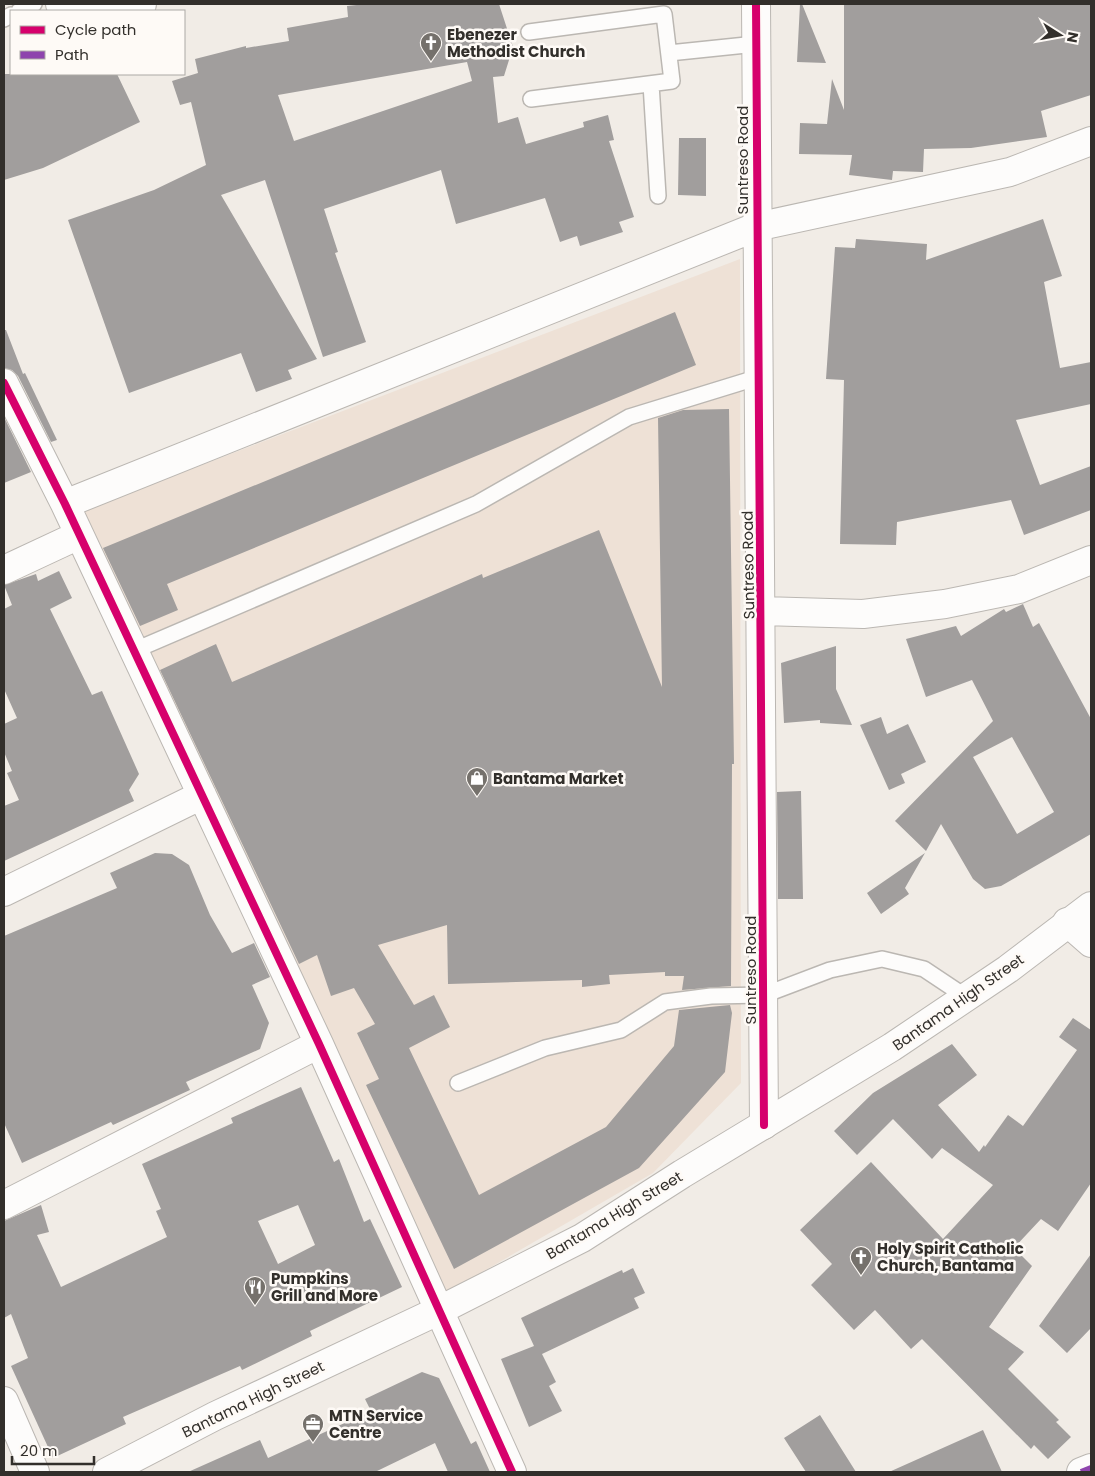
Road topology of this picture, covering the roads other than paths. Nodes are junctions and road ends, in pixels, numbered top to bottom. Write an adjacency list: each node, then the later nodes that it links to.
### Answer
1 (34, 4): 5 (lane)
2 (60, 4): 3 (street)
3 (142, 4)
4 (756, 4): 7 (street, Suntreso Road)
5 (21, 10)
6 (529, 32): 8 (lane)
7 (756, 44): 8 (lane); 13 (street, Suntreso Road)
8 (669, 52): 9 (lane)
9 (651, 84): 10 (lane); 12 (lane)
10 (531, 99)
11 (1091, 141): 13 (street)
12 (658, 196)
13 (756, 227): 14 (street, Suntreso Road); 16 (street)
14 (759, 377): 20 (street, Suntreso Road); 21 (lane)
15 (4, 383): 16 (street)
16 (65, 504): 17 (street)
17 (79, 535): 19 (street); 21 (street)
18 (1091, 560): 20 (street)
19 (4, 570)
20 (762, 611): 27 (street, Suntreso Road)
21 (134, 651): 22 (street)
22 (202, 795): 23 (street); 29 (street)
23 (4, 892)
24 (1091, 906): 25 (street, Bantama High Street)
25 (1067, 922): 26 (street); 28 (street, Bantama High Street)
26 (1091, 943)
27 (764, 995): 28 (lane); 30 (lane); 31 (street, Suntreso Road)
28 (966, 997): 31 (street, Bantama High Street)
29 (319, 1044): 32 (street); 33 (street)
30 (458, 1083)
31 (764, 1126): 33 (street, Bantama High Street)
32 (4, 1205)
33 (440, 1310): 37 (street, Bantama High Street); 38 (street)
34 (4, 1401): 36 (street)
35 (1091, 1468): 39 (street)
36 (35, 1472)
37 (107, 1472)
38 (512, 1472)
39 (1081, 1472)

